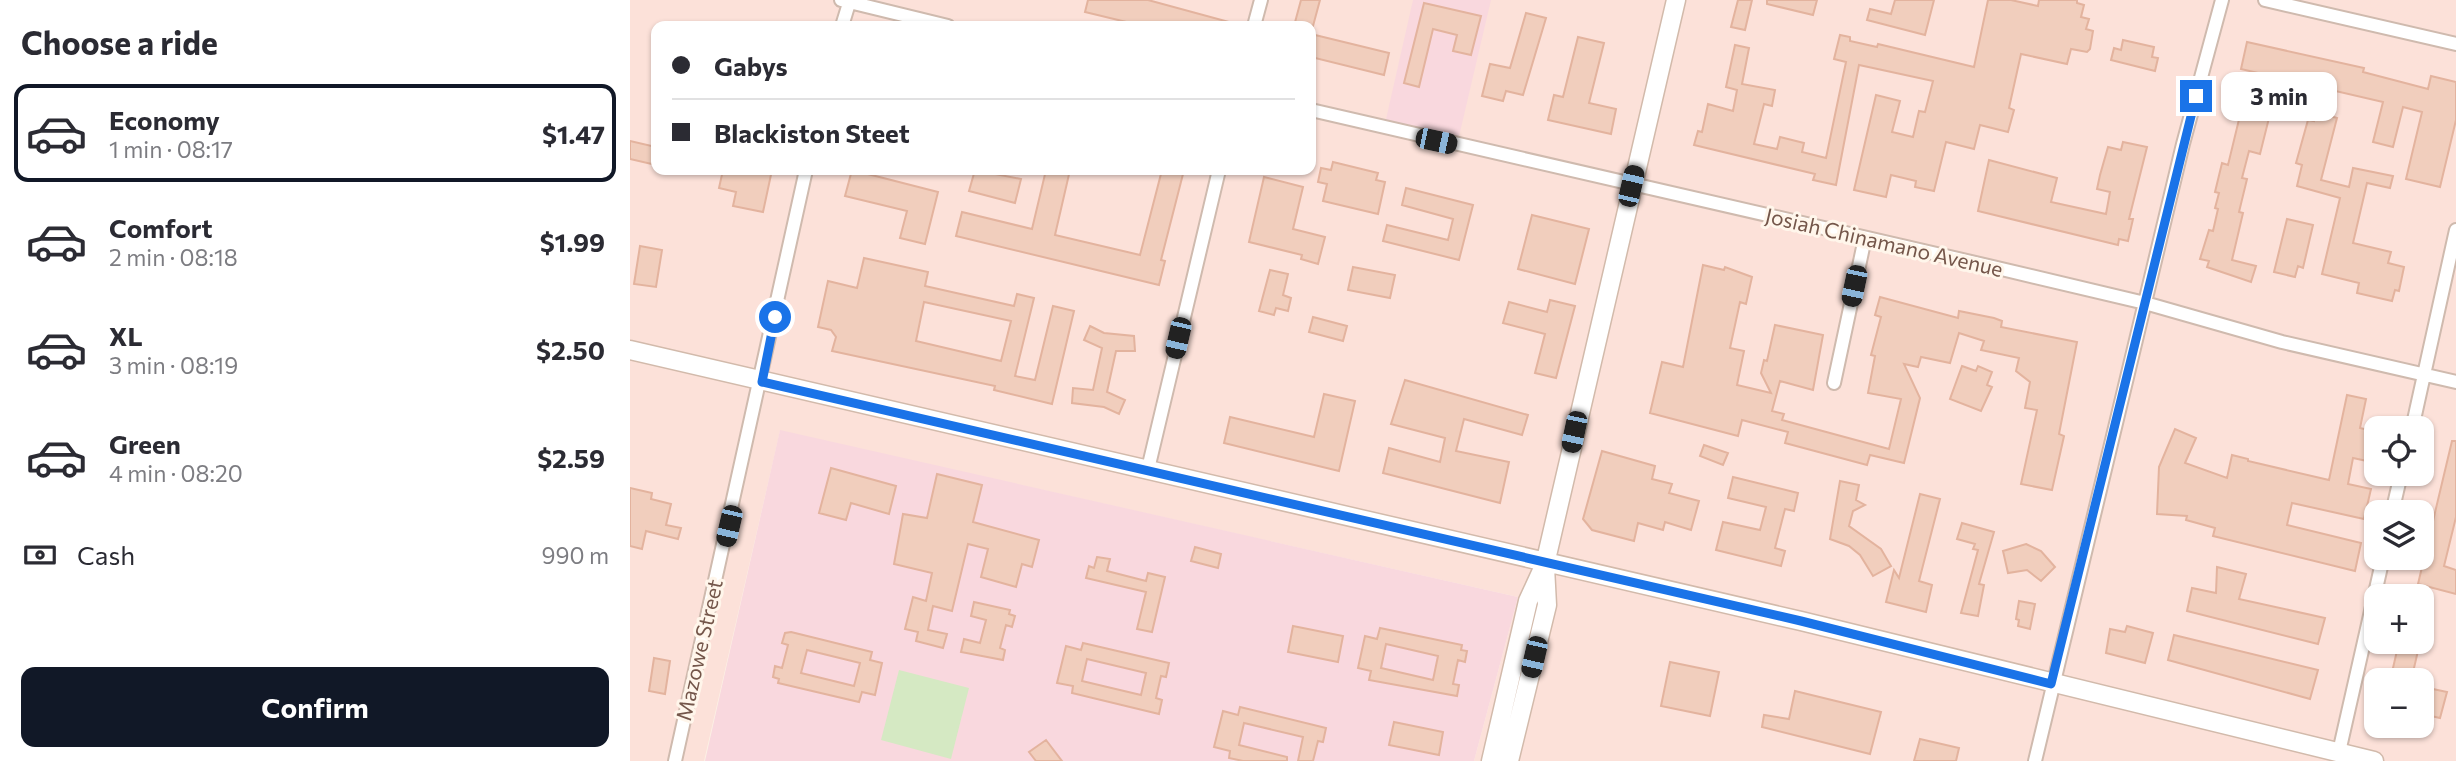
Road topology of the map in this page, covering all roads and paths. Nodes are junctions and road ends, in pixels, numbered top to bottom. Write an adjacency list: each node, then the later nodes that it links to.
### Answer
1 (1261, 0): 8 (street)
2 (1676, 0): 13 (main road)
3 (2222, 0): 16 (street)
4 (2265, 0): 9 (street)
5 (847, 1): 6 (street); 7 (street)
6 (843, 21)
7 (928, 21)
8 (1255, 21)
9 (2456, 44)
10 (1316, 111): 13 (street, Josiah Chinamano Avenue)
11 (805, 175): 19 (street, Mazowe Street)
12 (1218, 175): 23 (street)
13 (1631, 186): 15 (street, Josiah Chinamano Avenue); 24 (main road)
14 (2456, 230): 18 (street)
15 (1865, 238): 16 (street, Josiah Chinamano Avenue); 21 (street)
16 (2145, 303): 18 (street, Josiah Chinamano Avenue); 26 (street)
17 (630, 350): 19 (main road)
18 (2425, 375): 20 (street, Josiah Chinamano Avenue); 22 (street)
19 (762, 382): 23 (main road); 28 (street, Mazowe Street)
20 (2456, 382)
21 (1834, 383)
22 (2415, 416)
23 (1148, 469): 24 (main road)
24 (1545, 564): 26 (main road); 29 (main road); 30 (main road)
25 (2380, 570): 27 (street)
26 (2051, 684): 27 (main road); 31 (street)
27 (2339, 752): 32 (main road)
28 (675, 761)
29 (1491, 761)
30 (1509, 761)
31 (2035, 761)
32 (2374, 761)

